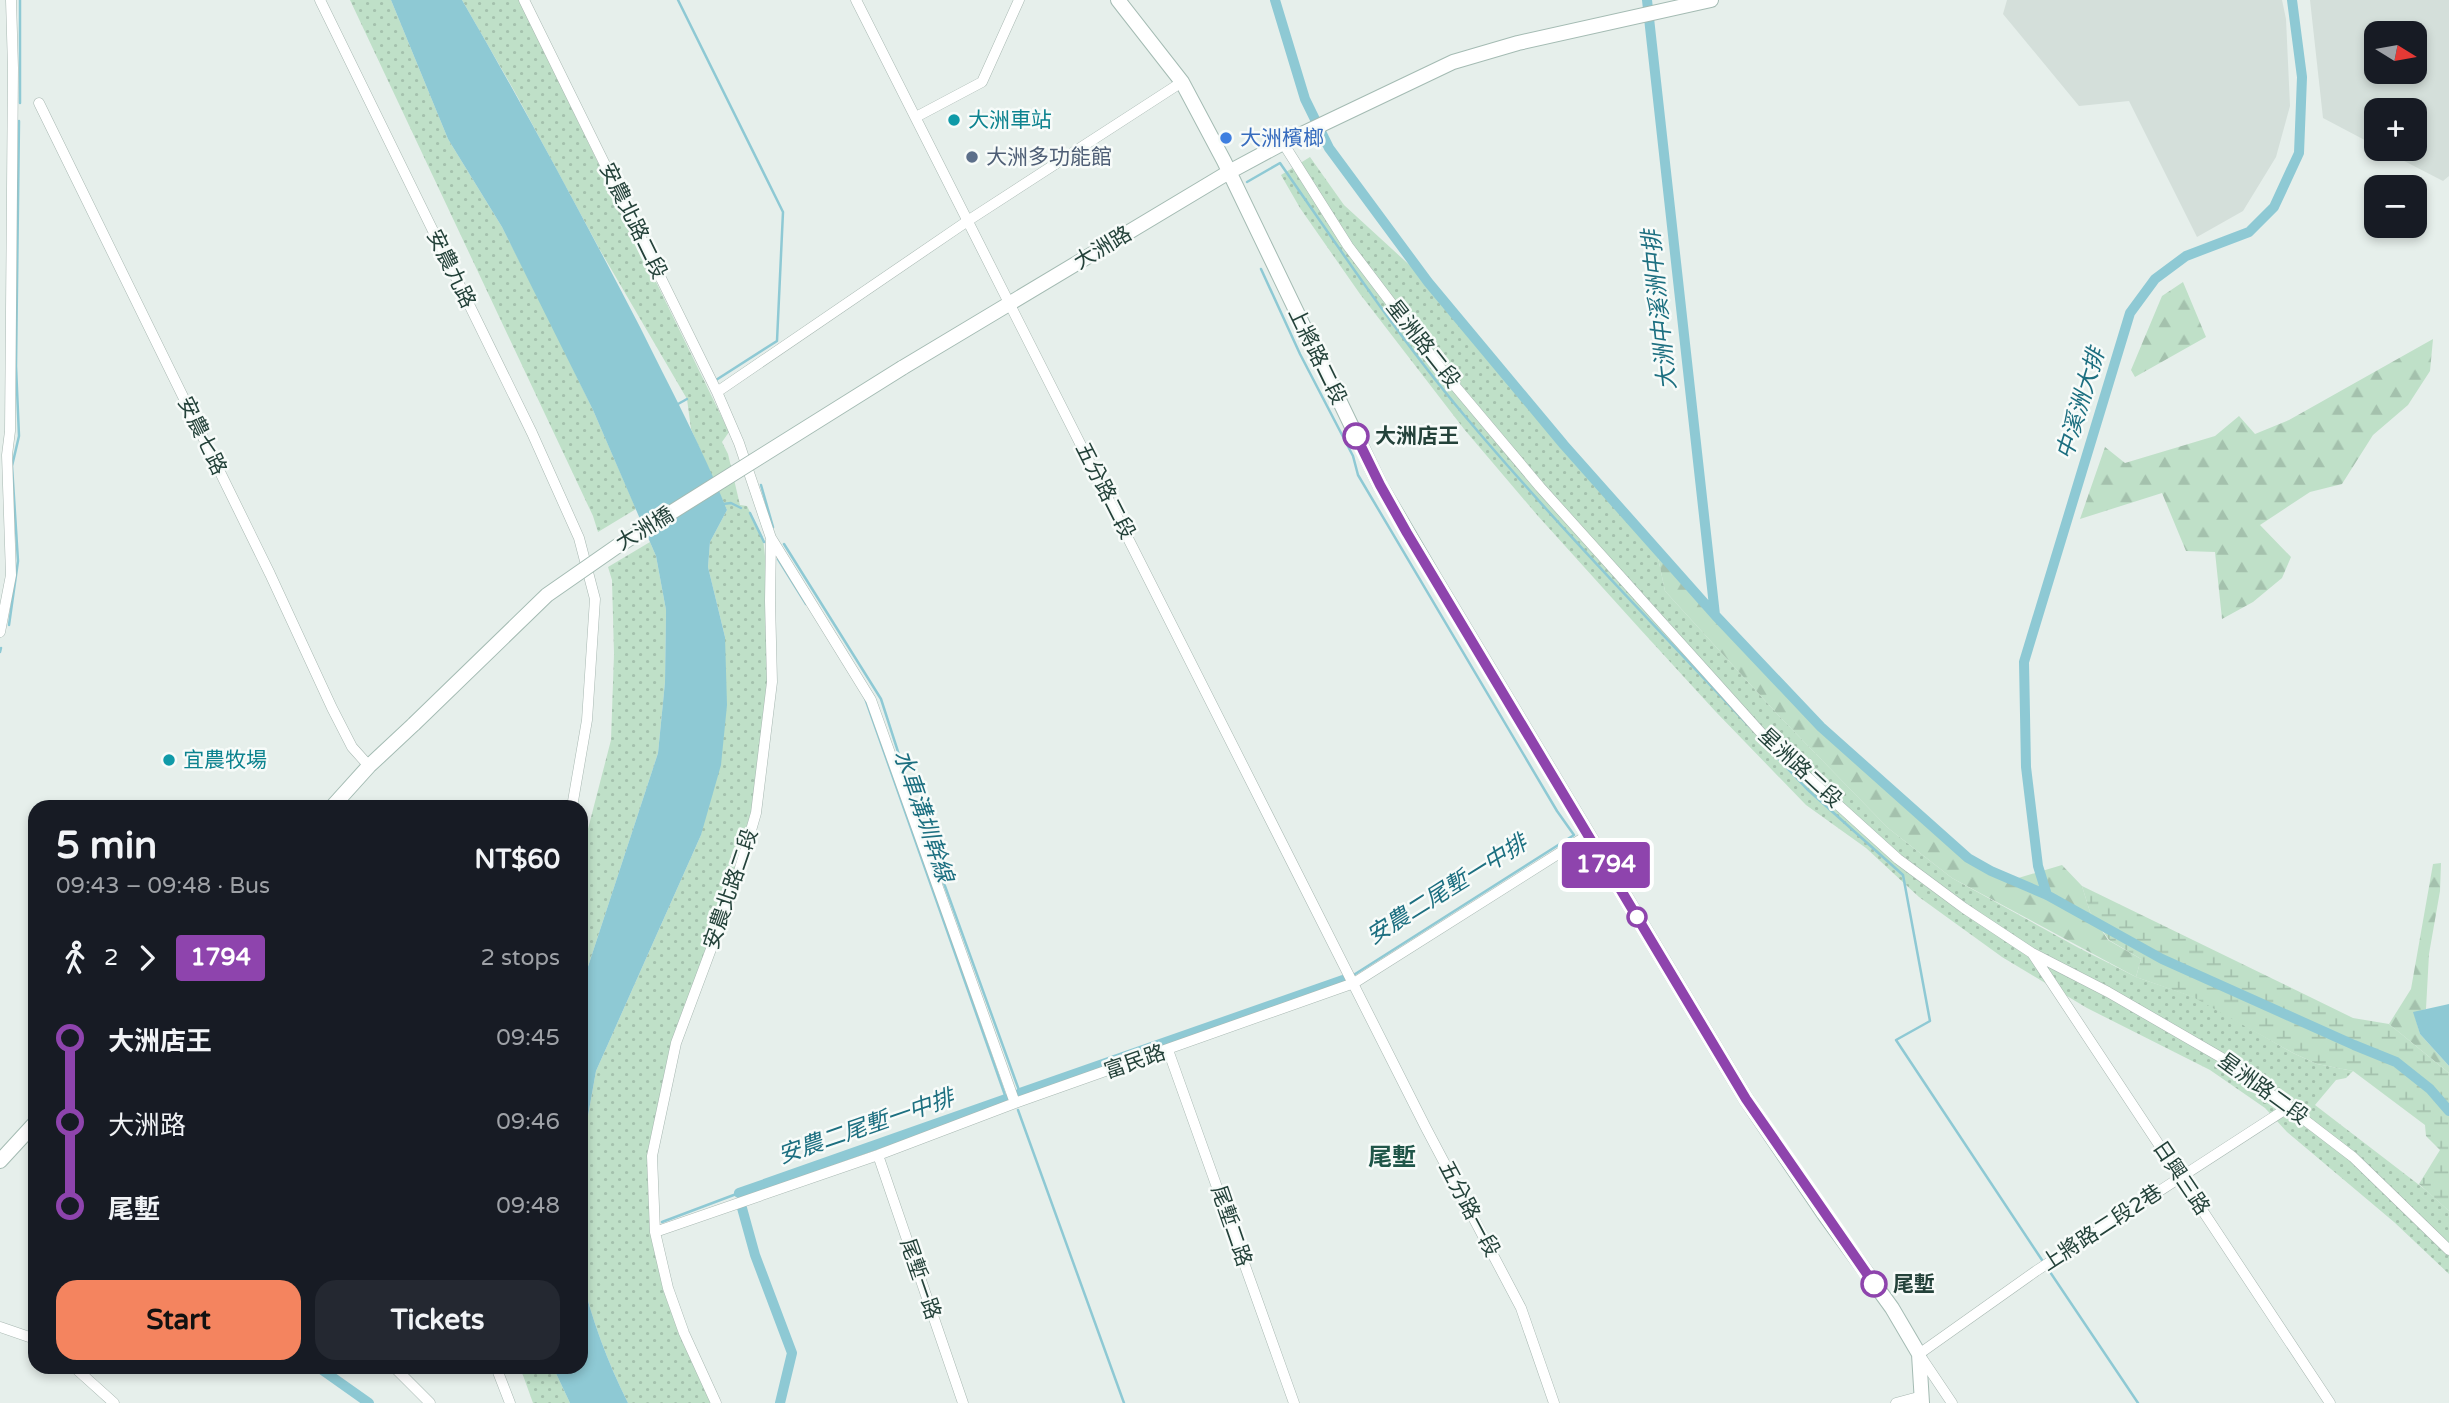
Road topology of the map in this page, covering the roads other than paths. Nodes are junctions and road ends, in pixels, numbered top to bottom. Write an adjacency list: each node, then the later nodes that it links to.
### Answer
1 (11, 0): 18 (street)
2 (320, 0): 21 (street, 安農九路)
3 (524, 0): 16 (street, 安農北路二段)
4 (856, 0): 10 (street, 五分路二段)
5 (1019, 0): 10 (street)
6 (1118, 0): 8 (street, 上將路二段)
7 (1711, 0): 11 (street, 大洲路)
8 (1182, 82): 12 (street, 上將路二段); 13 (street)
9 (39, 103): 19 (street, 安農七路)
10 (916, 117): 13 (street, 五分路二段)
11 (1283, 143): 12 (street, 大洲路); 23 (street, 星洲路二段)
12 (1229, 172): 14 (street, 大洲路); 22 (street, 上將路二段)
13 (969, 220): 14 (street, 五分路二段); 16 (street)
14 (1010, 304): 15 (street, 大洲路); 24 (street, 五分路二段)
15 (902, 368): 19 (street, 大洲橋, bridge)
16 (717, 393): 17 (street, 安農北路二段)
17 (771, 538): 26 (street); 32 (street, 安農北路二段)
18 (0, 632)
19 (369, 766): 20 (street, 大洲橋)
20 (338, 800)
21 (573, 800)
22 (1588, 835): 24 (street, 富民路); 36 (street, 上將路二段)
23 (2032, 953): 27 (street, 星洲路二段); 31 (street, 日興三路)
24 (1354, 982): 25 (street, 富民路); 47 (street, 五分路一段)
25 (1168, 1050): 26 (street, 富民路); 46 (street, 尾塹二路)
26 (1015, 1103): 29 (street, 富民路)
27 (2289, 1107): 31 (street, 上將路二段2巷); 33 (street, 星洲路二段)
28 (28, 1131): 30 (street)
29 (878, 1156): 32 (street, 富民路); 45 (street, 尾塹一路)
30 (0, 1161)
31 (2180, 1177): 36 (street, 上將路二段2巷); 50 (street, 日興三路)
32 (655, 1232): 44 (street, 安農北路二段)
33 (2449, 1250)
34 (0, 1327): 35 (street)
35 (28, 1337)
36 (1919, 1354): 40 (street); 49 (street)
37 (83, 1374): 41 (street)
38 (401, 1374): 42 (street)
39 (499, 1374): 43 (street)
40 (1922, 1399): 48 (street)
41 (114, 1403)
42 (430, 1403)
43 (510, 1403)
44 (716, 1403)
45 (963, 1403)
46 (1294, 1403)
47 (1554, 1403)
48 (1896, 1403)
49 (1952, 1403)
50 (2330, 1403)

